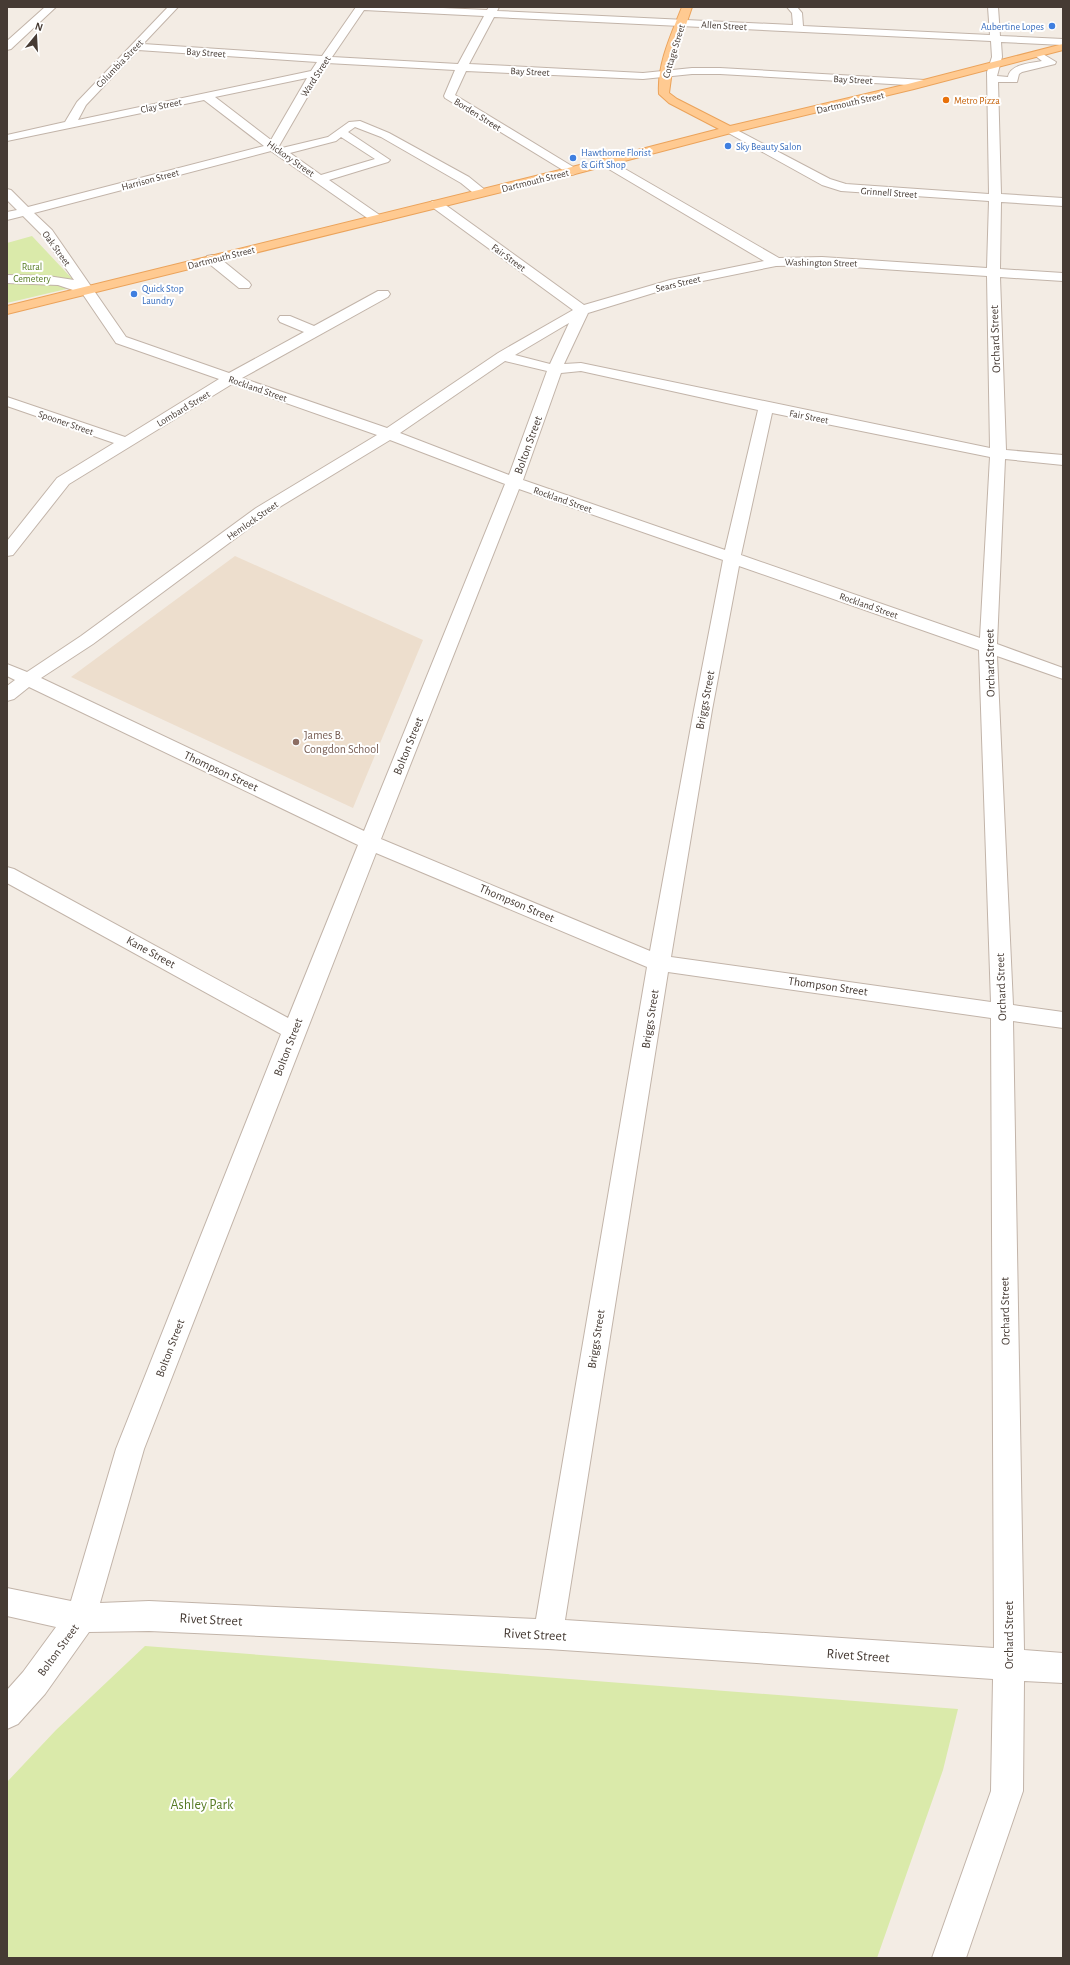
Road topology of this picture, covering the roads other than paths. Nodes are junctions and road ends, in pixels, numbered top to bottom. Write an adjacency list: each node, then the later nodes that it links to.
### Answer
1 (51, 7): 12 (street)
2 (173, 7): 13 (street, Columbia Street)
3 (361, 7): 7 (street, Allen Street); 16 (street, Ward Street)
4 (687, 7): 8 (main road, Cottage Street)
5 (792, 7): 9 (street)
6 (993, 7): 10 (street, Orchard Street)
7 (492, 10): 8 (street, Allen Street); 19 (street, Borden Street)
8 (681, 23): 9 (street, Allen Street); 22 (main road, Cottage Street)
9 (798, 29): 10 (street, Allen Street)
10 (996, 39): 11 (street, Allen Street); 18 (street, Orchard Street)
11 (1063, 42)
12 (7, 47)
13 (134, 47): 16 (street, Bay Street); 26 (street, Columbia Street)
14 (1063, 47): 15 (main road, Dartmouth Street)
15 (1038, 54): 17 (main road, Dartmouth Street); 20 (street)
16 (326, 60): 19 (street, Bay Street); 21 (street, Ward Street)
17 (1008, 61): 18 (main road, Dartmouth Street); 20 (street)
18 (995, 64): 23 (street, Orchard Street); 24 (main road, Dartmouth Street)
19 (462, 67): 22 (street, Bay Street); 34 (street, Borden Street)
20 (1026, 68): 23 (street)
21 (315, 73): 25 (street, Clay Street); 30 (street, Ward Street)
22 (665, 73): 24 (street, Bay Street); 27 (main road, Cottage Street)
23 (992, 79): 38 (street, Orchard Street)
24 (925, 83): 27 (main road, Dartmouth Street)
25 (206, 96): 26 (street, Clay Street); 30 (street, Hickory Street)
26 (70, 124): 29 (street, Clay Street)
27 (729, 130): 33 (main road, Dartmouth Street); 38 (street, Grinnell Street)
28 (340, 132): 30 (street, Harrison Street); 31 (street, Harrison Street); 32 (street)
29 (7, 138)
30 (277, 150): 35 (street, Hickory Street); 41 (street, Harrison Street)
31 (418, 155): 32 (street); 37 (street, Harrison Street)
32 (384, 160): 35 (street)
33 (606, 162): 34 (main road, Dartmouth Street); 45 (street, Washington Street)
34 (571, 171): 37 (main road, Dartmouth Street)
35 (320, 179): 43 (street, Hickory Street)
36 (7, 193): 41 (street, Oak Street)
37 (481, 193): 40 (main road, Dartmouth Street)
38 (995, 198): 39 (street, Grinnell Street); 46 (street, Orchard Street)
39 (1063, 202)
40 (436, 204): 43 (main road, Dartmouth Street); 53 (street, Fair Street)
41 (26, 212): 42 (street, Harrison Street); 50 (street, Oak Street)
42 (7, 216)
43 (377, 218): 44 (main road, Dartmouth Street)
44 (212, 259): 49 (street); 50 (main road, Dartmouth Street)
45 (776, 262): 46 (street, Washington Street); 53 (street, Sears Street)
46 (993, 272): 47 (street, Washington Street); 63 (street, Orchard Street)
47 (1063, 277)
48 (7, 279): 50 (street)
49 (244, 285)
50 (86, 290): 52 (main road, Dartmouth Street); 58 (street, Rockland Street)
51 (383, 294): 55 (street, Lombard Street)
52 (7, 310)
53 (582, 310): 56 (street); 57 (street)
54 (285, 319): 55 (street)
55 (315, 332): 58 (street, Lombard Street)
56 (503, 356): 57 (street, Fair Street); 61 (street, Hemlock Street)
57 (556, 368): 60 (street, Fair Street); 65 (street, Bolton Street)
58 (231, 378): 61 (street, Rockland Street); 62 (street, Lombard Street)
59 (7, 400): 62 (street, Spooner Street)
60 (766, 407): 63 (street, Fair Street); 67 (street, Briggs Street)
61 (389, 434): 65 (street, Rockland Street); 71 (street, Hemlock Street)
62 (125, 442): 66 (street, Lombard Street)
63 (998, 454): 64 (street, Fair Street); 68 (street, Orchard Street)
64 (1063, 460)
65 (514, 482): 67 (street, Rockland Street); 73 (street, Bolton Street)
66 (7, 551)
67 (732, 557): 68 (street, Rockland Street); 75 (street, Briggs Street)
68 (988, 646): 70 (street, Rockland Street); 76 (street, Orchard Street)
69 (7, 669): 71 (street, Thompson Street)
70 (1063, 674)
71 (28, 679): 72 (street, Hemlock Street); 73 (street, Thompson Street)
72 (7, 695)
73 (369, 842): 75 (street, Thompson Street); 78 (street, Bolton Street)
74 (7, 874): 78 (street, Kane Street)
75 (659, 963): 76 (street, Thompson Street); 81 (street, Briggs Street)
76 (1002, 1010): 77 (street, Thompson Street); 82 (street, Orchard Street)
77 (1063, 1020)
78 (294, 1031): 80 (street, Bolton Street)
79 (7, 1602): 80 (street, Rivet Street)
80 (81, 1618): 81 (street, Rivet Street); 84 (street, Bolton Street)
81 (548, 1634): 82 (street, Rivet Street)
82 (1009, 1664): 83 (street, Rivet Street); 85 (street, Orchard Street)
83 (1063, 1668)
84 (7, 1713)
85 (949, 1958)

